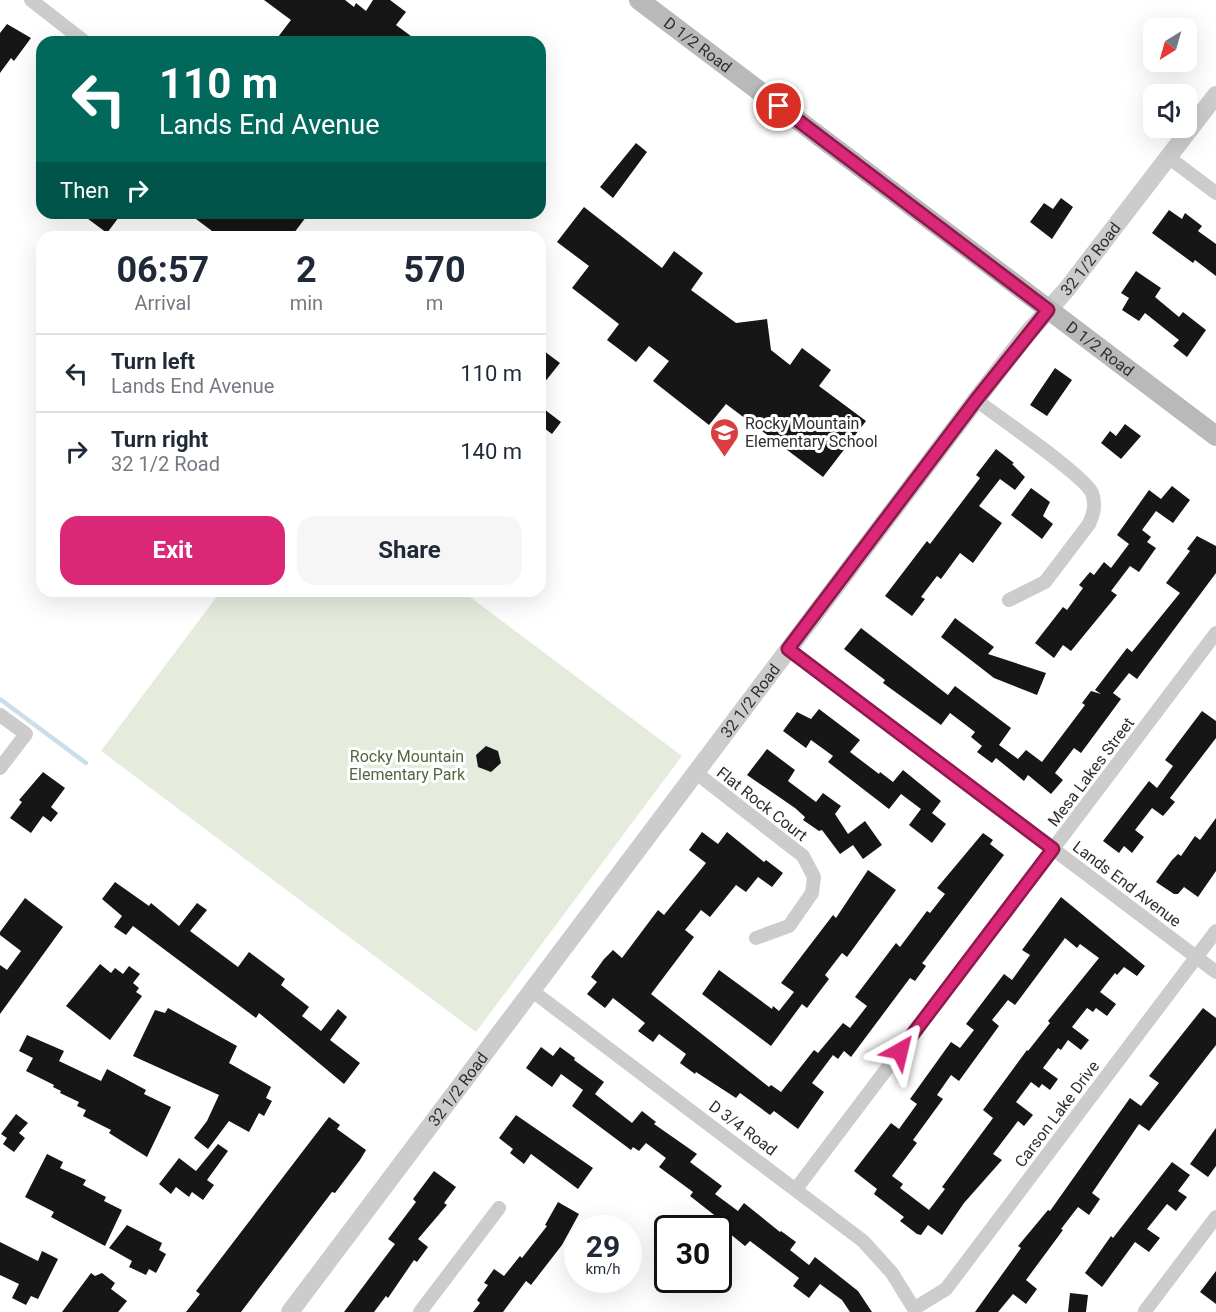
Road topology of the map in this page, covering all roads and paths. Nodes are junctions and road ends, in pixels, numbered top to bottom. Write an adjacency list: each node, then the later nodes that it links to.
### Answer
1 (31, 0): 3 (street)
2 (639, 0): 7 (main road, D 1/2 Road)
3 (78, 36)
4 (1216, 95): 5 (street, 32 1/2 Road)
5 (1168, 157): 6 (street); 7 (street, 32 1/2 Road)
6 (1216, 193)
7 (1048, 310): 8 (street, 32 1/2 Road); 9 (main road, D 1/2 Road)
8 (976, 400): 10 (street); 12 (street, 32 1/2 Road)
9 (1216, 436)
10 (1009, 600)
11 (1216, 633): 16 (street, Mesa Lakes Street)
12 (788, 649): 15 (street, 32 1/2 Road); 16 (street, Lands End Avenue)
13 (0, 715): 14 (street)
14 (0, 768)
15 (694, 772): 18 (street, Flat Rock Court); 21 (street, 32 1/2 Road)
16 (1053, 849): 19 (street, Lands End Avenue); 22 (street, Mesa Lakes Street)
17 (1216, 931): 19 (street, Carson Lake Drive)
18 (756, 938)
19 (1196, 957): 20 (street, Lands End Avenue); 25 (street, Carson Lake Drive)
20 (1216, 972)
21 (531, 990): 22 (street, D 3/4 Road); 27 (street, 32 1/2 Road)
22 (796, 1189): 25 (street, D 3/4 Road)
23 (499, 1208): 28 (street)
24 (1216, 1217): 26 (street)
25 (915, 1310)
26 (1145, 1311)
27 (290, 1312)
28 (420, 1312)

